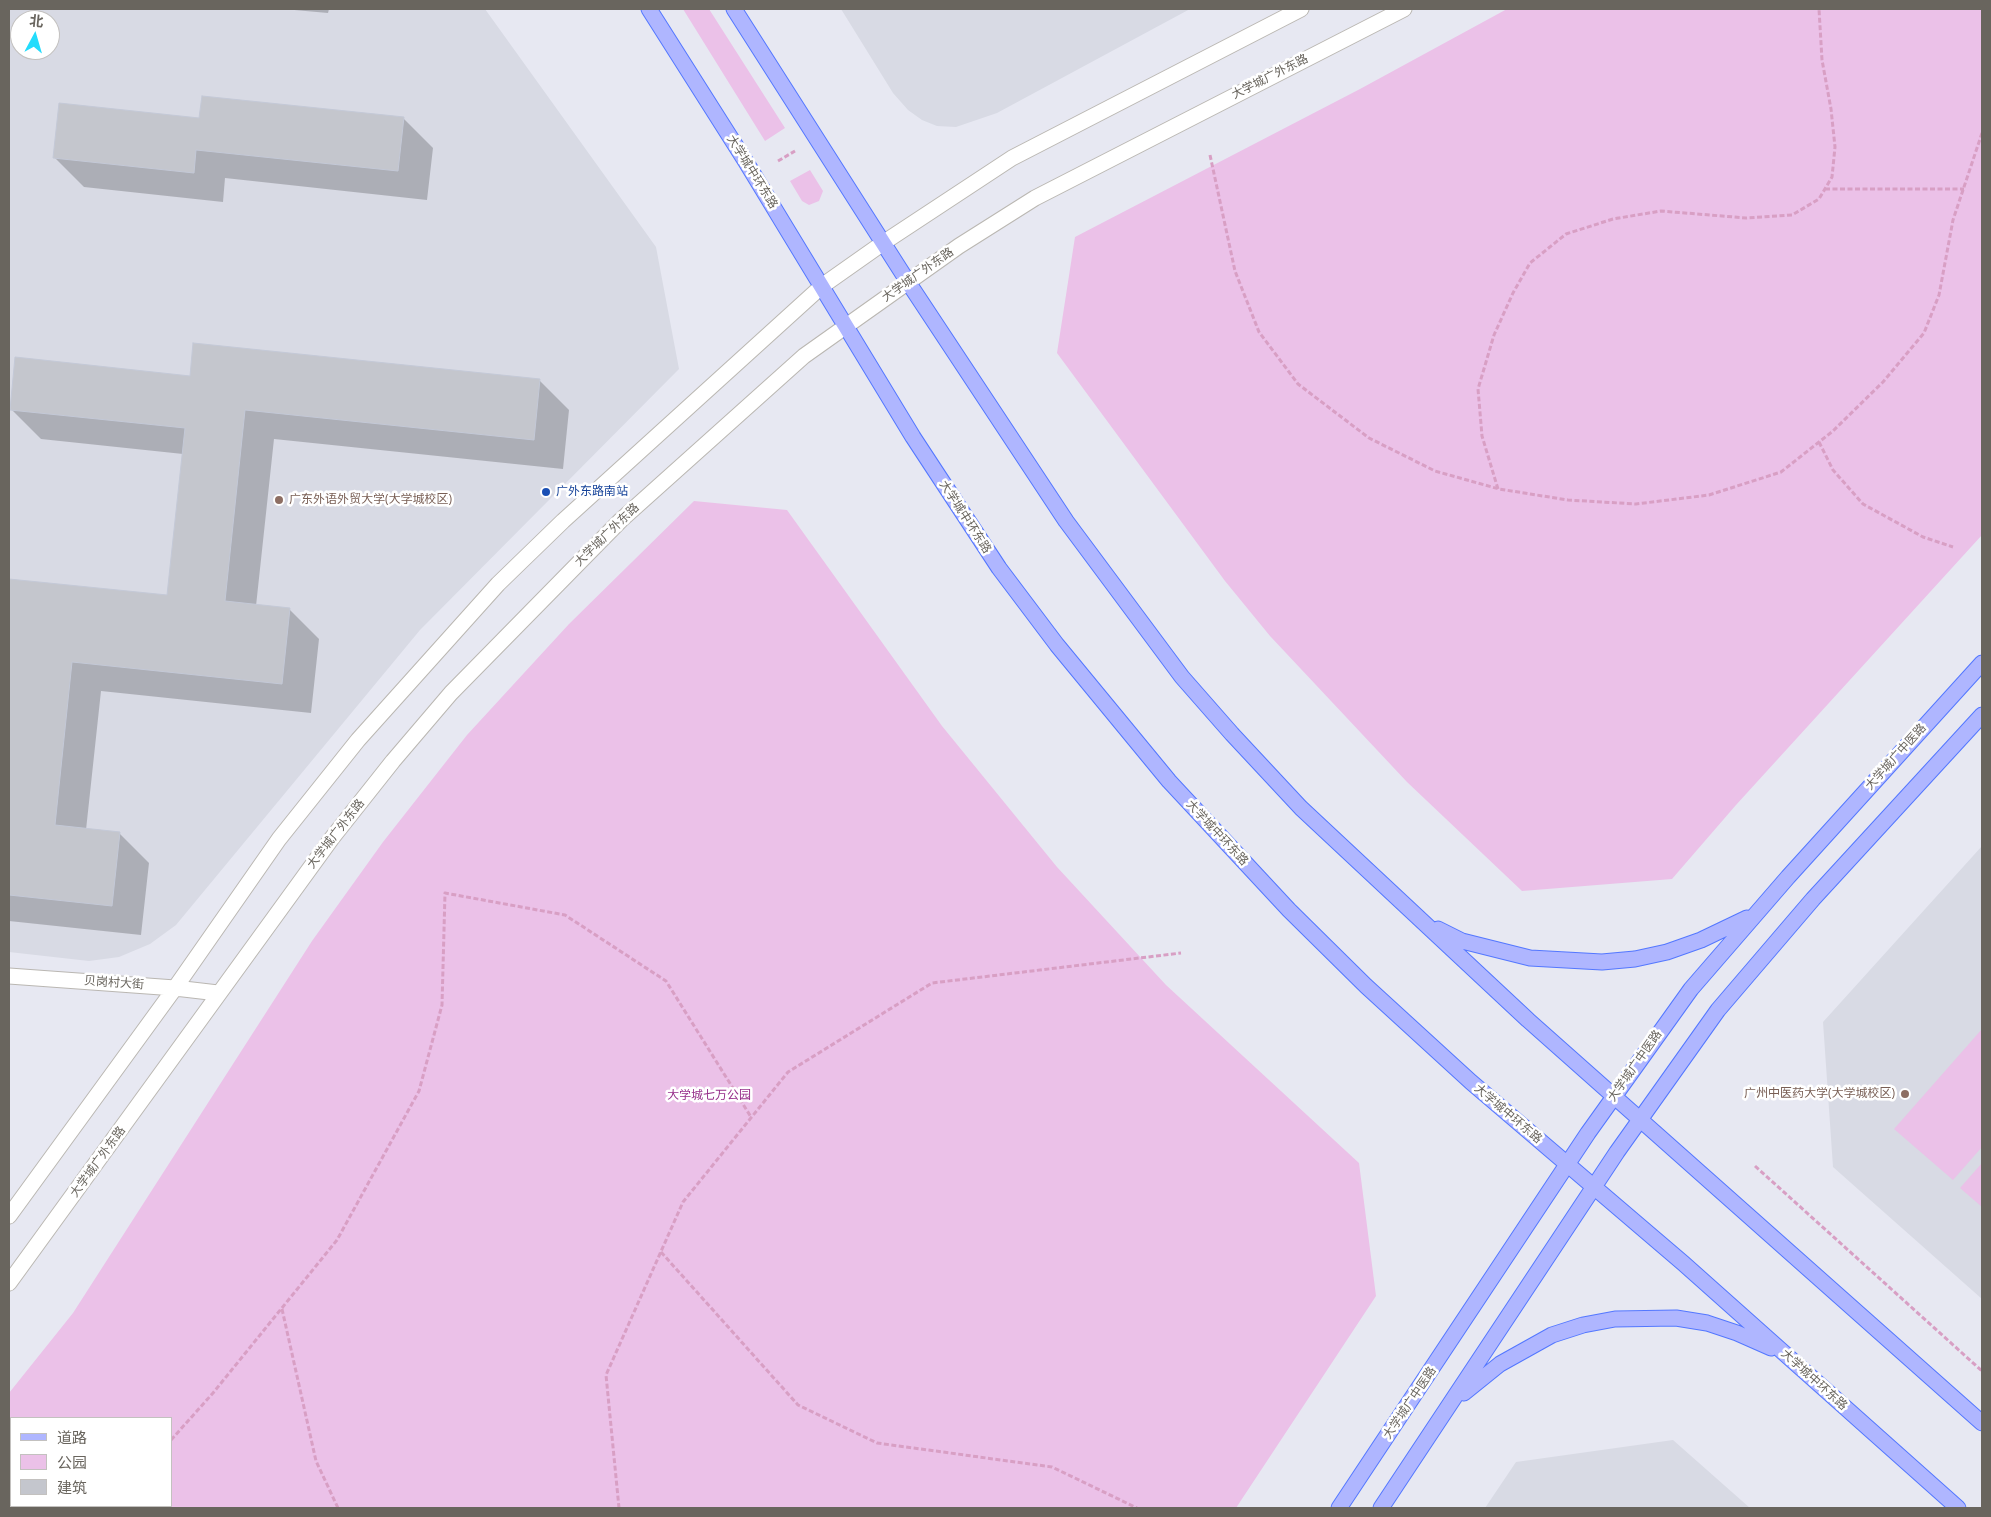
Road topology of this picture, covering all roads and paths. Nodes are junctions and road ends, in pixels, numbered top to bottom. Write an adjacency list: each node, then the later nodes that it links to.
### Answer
1 (649, 9): 14 (main road, 大学城中环东路)
2 (734, 9): 12 (main road)
3 (1301, 9): 12 (street)
4 (1404, 9): 13 (street, 大学城广外东路)
5 (1819, 9): 10 (path)
6 (1982, 133): 11 (path)
7 (798, 149): 9 (path)
8 (1210, 155): 17 (path)
9 (778, 161)
10 (1824, 189): 11 (path); 17 (path)
11 (1964, 189): 16 (path)
12 (884, 243): 13 (main road); 14 (street)
13 (908, 282): 15 (street, 大学城广外东路); 22 (main road)
14 (822, 286): 15 (main road, 大学城中环东路); 25 (street)
15 (845, 326): 26 (street, 大学城广外东路); 30 (main road, 大学城中环东路)
16 (1819, 442): 17 (path); 18 (path)
17 (1499, 489)
18 (1953, 547)
19 (1982, 663): 21 (main road, 大学城广中医路)
20 (1982, 715): 29 (main road)
21 (1756, 912): 22 (main road); 27 (main road, 大学城广中医路)
22 (1426, 924): 27 (main road)
23 (1181, 953): 28 (path)
24 (9, 976): 25 (street, 贝岗村大街)
25 (176, 988): 26 (street, 贝岗村大街); 33 (street)
26 (218, 993): 35 (street, 大学城广外东路)
27 (1614, 1096): 29 (main road); 30 (main road, 大学城广中医路)
28 (751, 1117): 34 (path); 36 (path)
29 (1640, 1119): 32 (main road); 40 (main road)
30 (1567, 1164): 32 (main road, 大学城中环东路); 45 (main road, 大学城广中医路)
31 (1755, 1166): 38 (path)
32 (1594, 1188): 37 (main road, 大学城中环东路); 39 (main road)
33 (9, 1216)
34 (661, 1252): 43 (path); 44 (path)
35 (9, 1283)
36 (281, 1309): 41 (path); 42 (path)
37 (1787, 1356): 39 (main road); 47 (main road, 大学城中环东路)
38 (1982, 1371)
39 (1450, 1406): 46 (main road)
40 (1982, 1423)
41 (172, 1439)
42 (338, 1508)
43 (619, 1508)
44 (1137, 1508)
45 (1339, 1508)
46 (1381, 1508)
47 (1958, 1508)

